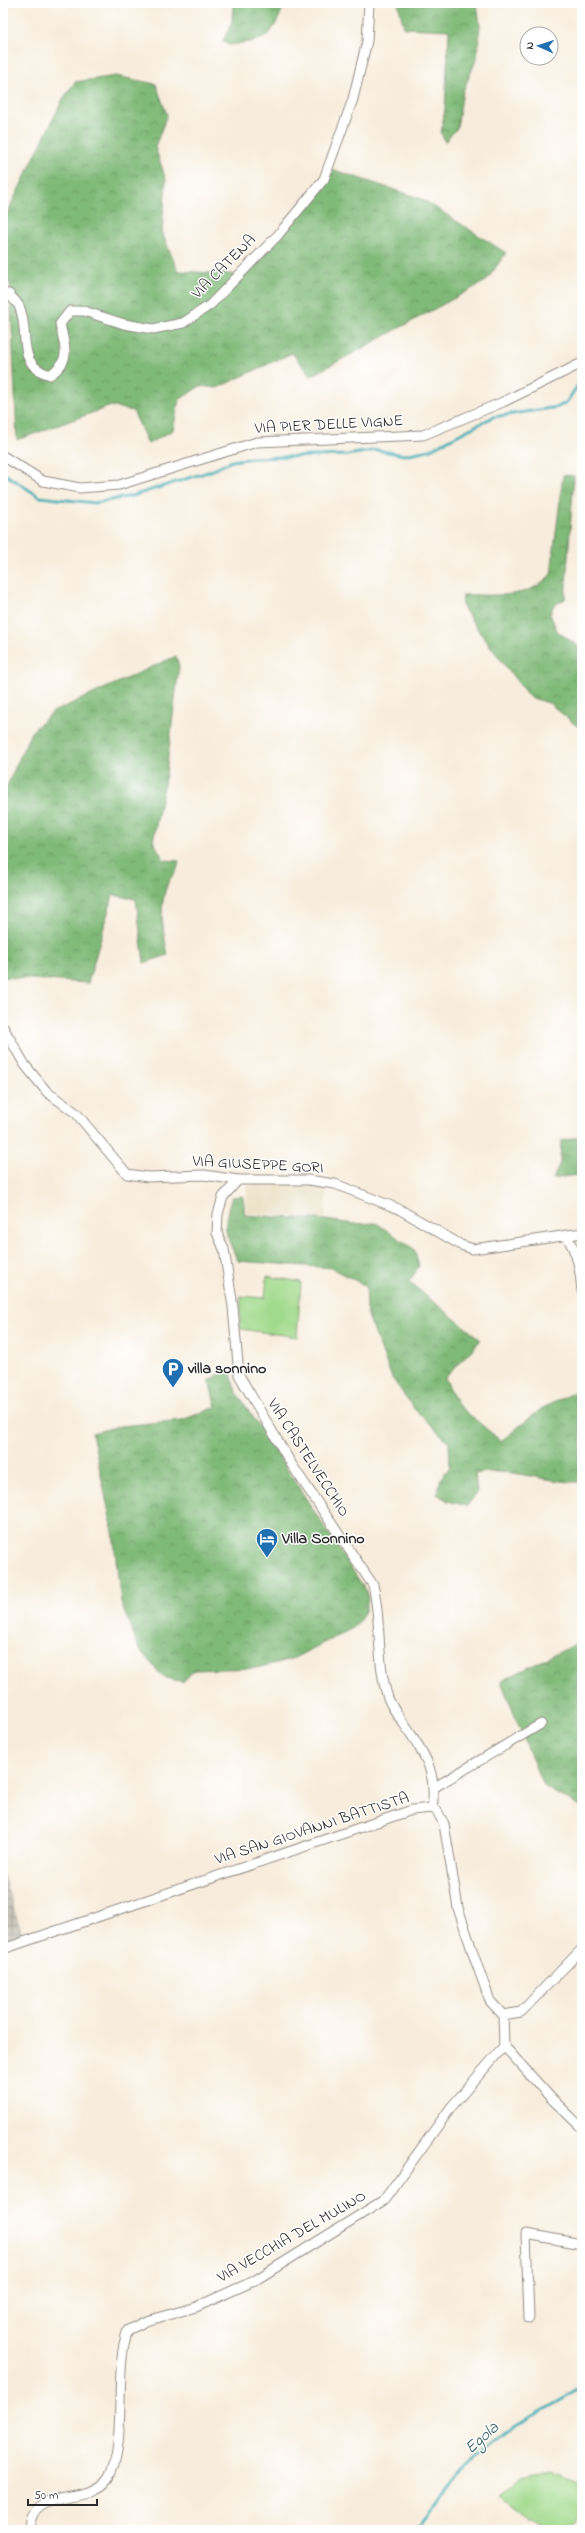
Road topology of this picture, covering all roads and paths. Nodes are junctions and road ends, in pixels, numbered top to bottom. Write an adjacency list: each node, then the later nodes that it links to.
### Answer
1 (369, 3): 2 (street, VIA CATENA)
2 (3, 294)
3 (582, 363): 4 (street, VIA PIER DELLE VIGNE)
4 (3, 456)
5 (3, 1027): 6 (street, VIA GIUSEPPE GORI)
6 (238, 1180): 8 (street, VIA GIUSEPPE GORI); 11 (street, VIA CASTELVECCHIO)
7 (582, 1233): 8 (street, VIA GIUSEPPE GORI)
8 (566, 1235): 9 (street)
9 (582, 1291)
10 (541, 1724): 11 (street)
11 (435, 1787): 12 (street, VIA CASTELVECCHIO)
12 (432, 1808): 13 (street, VIA SAN GIOVANNI BATTISTA); 15 (street, VIA SAN GIOVANNI BATTISTA)
13 (3, 1948)
14 (582, 1949): 15 (street)
15 (503, 2015): 16 (street)
16 (504, 2046): 17 (street); 20 (street, VIA VECCHIA DEL MULINO)
17 (582, 2128)
18 (582, 2244): 19 (street)
19 (529, 2318)
20 (29, 2530)

